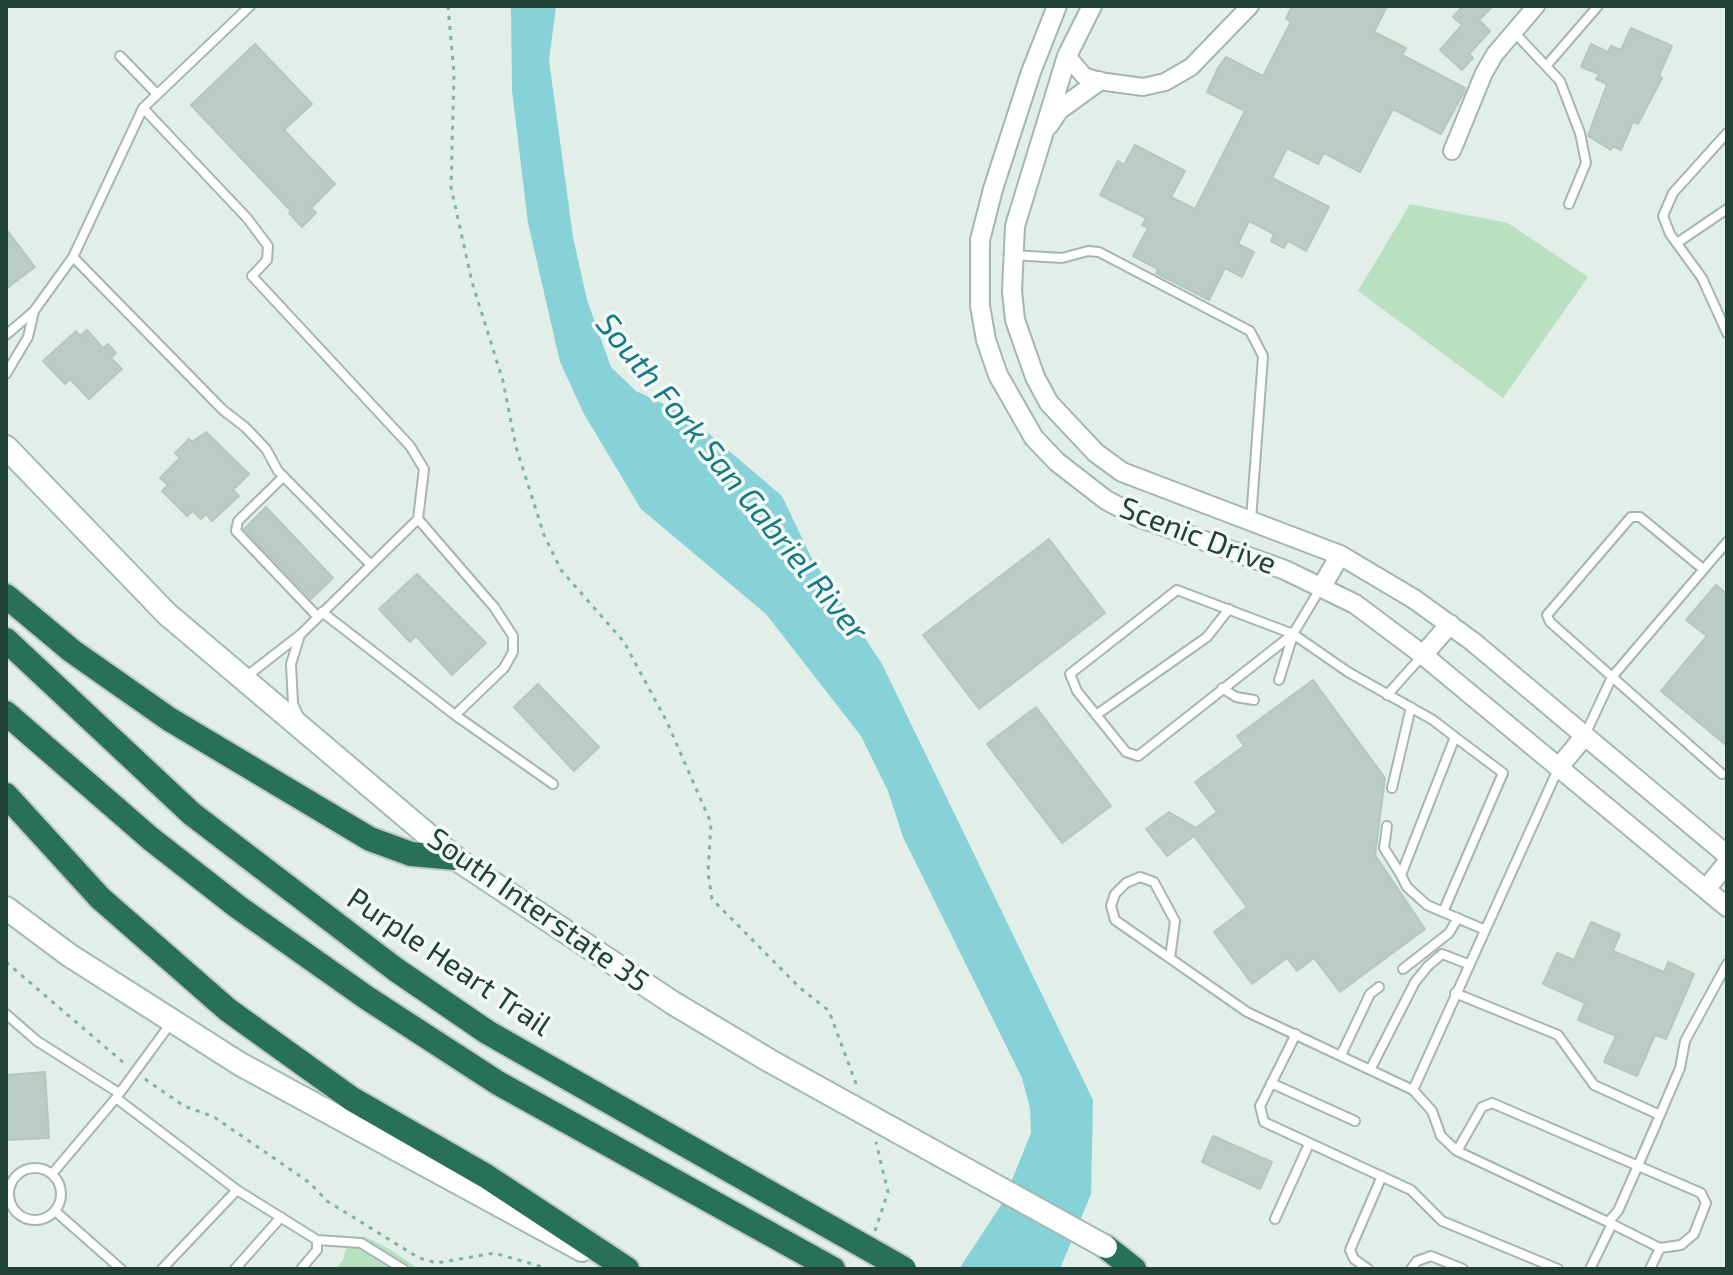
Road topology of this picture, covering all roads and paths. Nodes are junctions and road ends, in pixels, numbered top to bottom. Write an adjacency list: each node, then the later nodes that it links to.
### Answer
1 (250, 6): 13 (lane)
2 (448, 6): 88 (path)
3 (1057, 6): 35 (street, Scenic Drive)
4 (1092, 6): 10 (street, Scenic Drive)
5 (1250, 6): 12 (street)
6 (1536, 6): 8 (street)
7 (1598, 6): 11 (lane)
8 (1513, 31): 11 (lane); 17 (street)
9 (120, 56): 13 (lane)
10 (1067, 56): 12 (street); 16 (street, Scenic Drive)
11 (1547, 65): 18 (lane)
12 (1099, 81): 16 (street)
13 (156, 93): 14 (lane)
14 (143, 108): 22 (lane); 29 (lane)
15 (1727, 133): 20 (lane)
16 (1041, 137): 21 (street, Scenic Drive)
17 (1452, 151)
18 (1569, 204)
19 (1727, 209): 20 (lane)
20 (1677, 243): 24 (lane)
21 (1012, 255): 30 (street, Scenic Drive); 30 (lane)
22 (73, 257): 23 (lane); 28 (lane)
23 (34, 311): 25 (lane); 26 (lane)
24 (1727, 333)
25 (6, 335)
26 (6, 374)
27 (6, 447): 46 (main road, South Interstate 35)
28 (283, 477): 33 (lane); 38 (lane)
29 (418, 519): 33 (lane); 52 (lane)
30 (1251, 521): 32 (street, Scenic Drive)
31 (1727, 542): 34 (lane)
32 (1340, 555): 35 (street); 39 (street, Scenic Drive)
33 (371, 565): 38 (lane)
34 (1703, 569): 44 (lane); 44 (lane)
35 (1321, 588): 41 (lane); 43 (street, Scenic Drive)
36 (6, 596): 64 (highway)
37 (1229, 609): 41 (lane); 53 (lane); 53 (lane)
38 (320, 614): 40 (lane); 52 (lane)
39 (1450, 624): 43 (street); 56 (street, Scenic Drive)
40 (301, 634): 46 (lane); 54 (lane)
41 (1293, 634): 45 (lane); 47 (lane); 48 (lane)
42 (6, 640): 120 (highway, Purple Heart Trail, bridge)
43 (1423, 655): 48 (lane); 57 (street, Scenic Drive)
44 (1612, 677): 56 (lane); 58 (lane)
45 (1279, 680)
46 (242, 681): 54 (main road, South Interstate 35)
47 (1222, 688): 49 (lane); 53 (lane)
48 (1387, 695): 50 (lane)
49 (1254, 700)
50 (1411, 707): 55 (lane); 60 (lane)
51 (6, 713): 119 (highway)
52 (455, 715): 59 (lane)
53 (1096, 715)
54 (308, 737): 64 (main road, South Interstate 35)
55 (1455, 737): 66 (lane); 70 (lane)
56 (1583, 738): 57 (street); 63 (street, Scenic Drive)
57 (1559, 767): 67 (street, Scenic Drive); 72 (lane)
58 (1722, 774)
59 (553, 784)
60 (1392, 788)
61 (6, 795): 118 (highway)
62 (1387, 826): 66 (lane)
63 (1727, 855)
64 (455, 858): 109 (main road, South Interstate 35, bridge)
65 (1727, 863): 67 (street)
66 (1401, 875): 70 (lane)
67 (1706, 889): 68 (street, Scenic Drive)
68 (1727, 907)
69 (6, 908): 81 (main road)
70 (1443, 912): 71 (lane)
71 (1458, 918): 72 (lane); 77 (lane)
72 (1483, 929): 75 (lane)
73 (1170, 958): 73 (lane); 82 (lane)
74 (6, 962): 84 (path)
75 (1468, 964): 79 (lane); 85 (lane)
76 (1727, 964): 91 (lane)
77 (1403, 969)
78 (1379, 987): 83 (lane)
79 (1455, 993): 89 (lane); 91 (lane)
80 (6, 1014): 90 (lane)
81 (172, 1022): 90 (lane); 117 (main road)
82 (1296, 1034): 83 (lane); 87 (lane)
83 (1341, 1055): 85 (lane)
84 (124, 1063)
85 (1371, 1068): 89 (lane)
86 (144, 1078): 116 (path)
87 (1271, 1083): 92 (lane); 94 (lane)
88 (858, 1089)
89 (1413, 1090): 95 (lane)
90 (117, 1095): 98 (lane); 100 (lane)
91 (1660, 1115): 96 (lane)
92 (1355, 1121)
93 (871, 1129): 107 (path)
94 (1309, 1144): 99 (lane); 105 (lane)
95 (1457, 1151): 96 (lane); 106 (lane)
96 (1637, 1168): 106 (lane); 110 (lane)
97 (11, 1174): 98 (lane); 102 (lane)
98 (52, 1174): 101 (lane)
99 (1382, 1176): 123 (lane); 126 (lane)
100 (237, 1190): 103 (lane); 112 (lane)
101 (55, 1211): 102 (lane); 111 (lane)
102 (17, 1213): 104 (lane)
103 (281, 1217): 108 (lane); 113 (lane)
104 (6, 1219)
105 (1275, 1219)
106 (1610, 1223): 110 (lane); 127 (lane)
107 (874, 1233)
108 (317, 1240): 114 (lane); 115 (lane)
109 (1106, 1247): 121 (highway); 122 (main road, South Interstate 35)
110 (1660, 1248): 128 (lane)
111 (121, 1269)
112 (162, 1269)
113 (235, 1269)
114 (301, 1269)
115 (403, 1269)
116 (550, 1269)
117 (617, 1269)
118 (627, 1269)
119 (833, 1269)
120 (904, 1269)
121 (1134, 1269)
122 (1147, 1269)
123 (1368, 1269)
124 (1411, 1269): 125 (lane)
125 (1463, 1269)
126 (1558, 1269)
127 (1590, 1269)
128 (1650, 1269)

